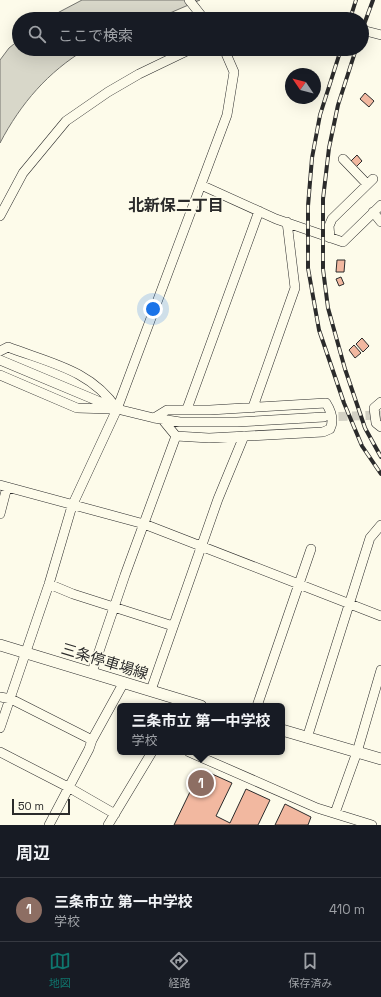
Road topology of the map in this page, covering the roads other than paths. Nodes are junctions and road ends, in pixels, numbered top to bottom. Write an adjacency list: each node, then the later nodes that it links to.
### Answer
1 (189, 0): 2 (street)
2 (198, 12)
3 (369, 32): 4 (street)
4 (381, 35)
5 (176, 56): 12 (street)
6 (227, 56): 8 (street)
7 (342, 159): 15 (street)
8 (201, 185): 10 (street); 21 (street)
9 (381, 205): 11 (street)
10 (259, 211): 13 (street); 22 (street)
11 (373, 212): 14 (street); 15 (street)
12 (0, 216)
13 (286, 222): 15 (street); 20 (street)
14 (381, 222)
15 (330, 238)
16 (0, 351): 21 (street)
17 (0, 360): 21 (street)
18 (0, 375): 21 (street)
19 (381, 402): 25 (street)
20 (253, 408): 22 (street); 27 (street)
21 (117, 409): 24 (street); 29 (street)
22 (187, 409): 24 (street)
23 (324, 417): 24 (street)
24 (158, 418): 26 (street)
25 (381, 427)
26 (176, 436): 27 (street); 31 (street)
27 (244, 436): 33 (street)
28 (4, 486): 29 (street); 30 (street)
29 (72, 506): 31 (street); 35 (street)
30 (0, 514)
31 (144, 524): 33 (street); 38 (street)
32 (381, 525): 37 (street)
33 (202, 547): 36 (street); 40 (street)
34 (311, 549): 36 (street)
35 (49, 584): 38 (street); 42 (street)
36 (299, 584): 37 (street); 50 (street)
37 (350, 605): 39 (street); 53 (street)
38 (114, 606): 40 (street); 44 (street)
39 (381, 616)
40 (173, 626): 46 (street)
41 (0, 645): 42 (main road, 三条停車場線)
42 (26, 652): 44 (main road, 三条停車場線); 48 (street)
43 (381, 670): 56 (street)
44 (92, 672): 45 (main road, 三条停車場線)
45 (124, 682): 46 (main road, 三条停車場線); 54 (street)
46 (151, 690): 49 (main road, 三条停車場線)
47 (0, 697): 48 (street)
48 (11, 699): 51 (street); 54 (street)
49 (180, 703)
50 (258, 703)
51 (0, 728)
52 (285, 731): 53 (main road)
53 (307, 738): 56 (main road)
54 (92, 740): 60 (street)
55 (0, 752): 60 (street)
56 (356, 752): 59 (main road); 61 (street)
57 (150, 755): 62 (street)
58 (196, 755): 61 (street)
59 (381, 759)
60 (68, 787): 62 (street); 63 (street)
61 (335, 813): 65 (street)
62 (114, 814): 64 (street)
63 (49, 825)
64 (108, 825)
65 (372, 825)

